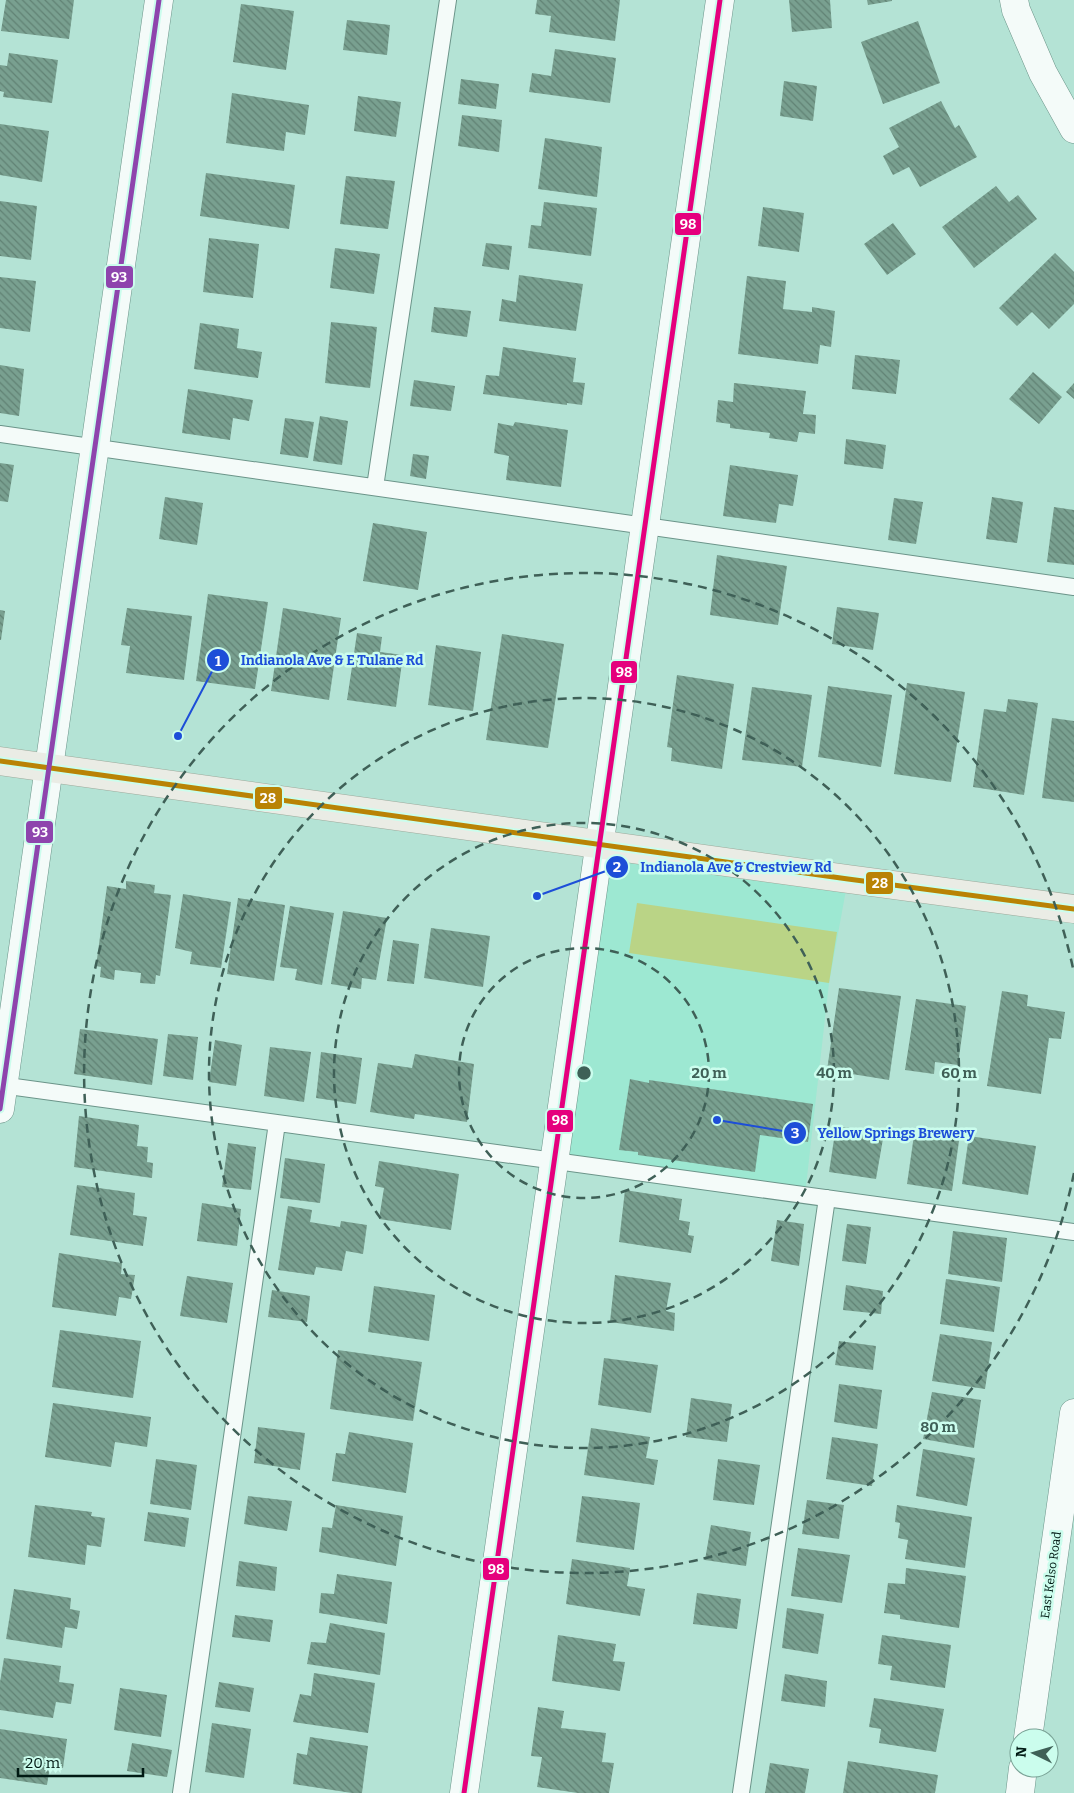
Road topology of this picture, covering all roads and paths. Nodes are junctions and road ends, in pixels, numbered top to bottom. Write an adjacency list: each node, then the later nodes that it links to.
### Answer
1 (159, 0): 7 (street)
2 (448, 0): 8 (lane)
3 (720, 0): 9 (street)
4 (1014, 0): 5 (street)
5 (1074, 129)
6 (0, 434): 7 (lane)
7 (95, 447): 8 (lane); 12 (street)
8 (376, 487): 9 (lane)
9 (645, 526): 10 (lane); 13 (street)
10 (1074, 587)
11 (0, 761): 12 (main road)
12 (49, 768): 13 (main road); 15 (street)
13 (599, 844): 14 (main road); 17 (street)
14 (1074, 909)
15 (1, 1093): 16 (lane)
16 (277, 1123): 17 (lane); 23 (lane)
17 (554, 1160): 18 (lane); 24 (street)
18 (827, 1198): 19 (lane); 25 (lane)
19 (1074, 1232)
20 (1074, 1413): 21 (street, East Kelso Road)
21 (1029, 1728)
22 (1022, 1778): 26 (street)
23 (181, 1793)
24 (464, 1793)
25 (741, 1793)
26 (1020, 1793)

